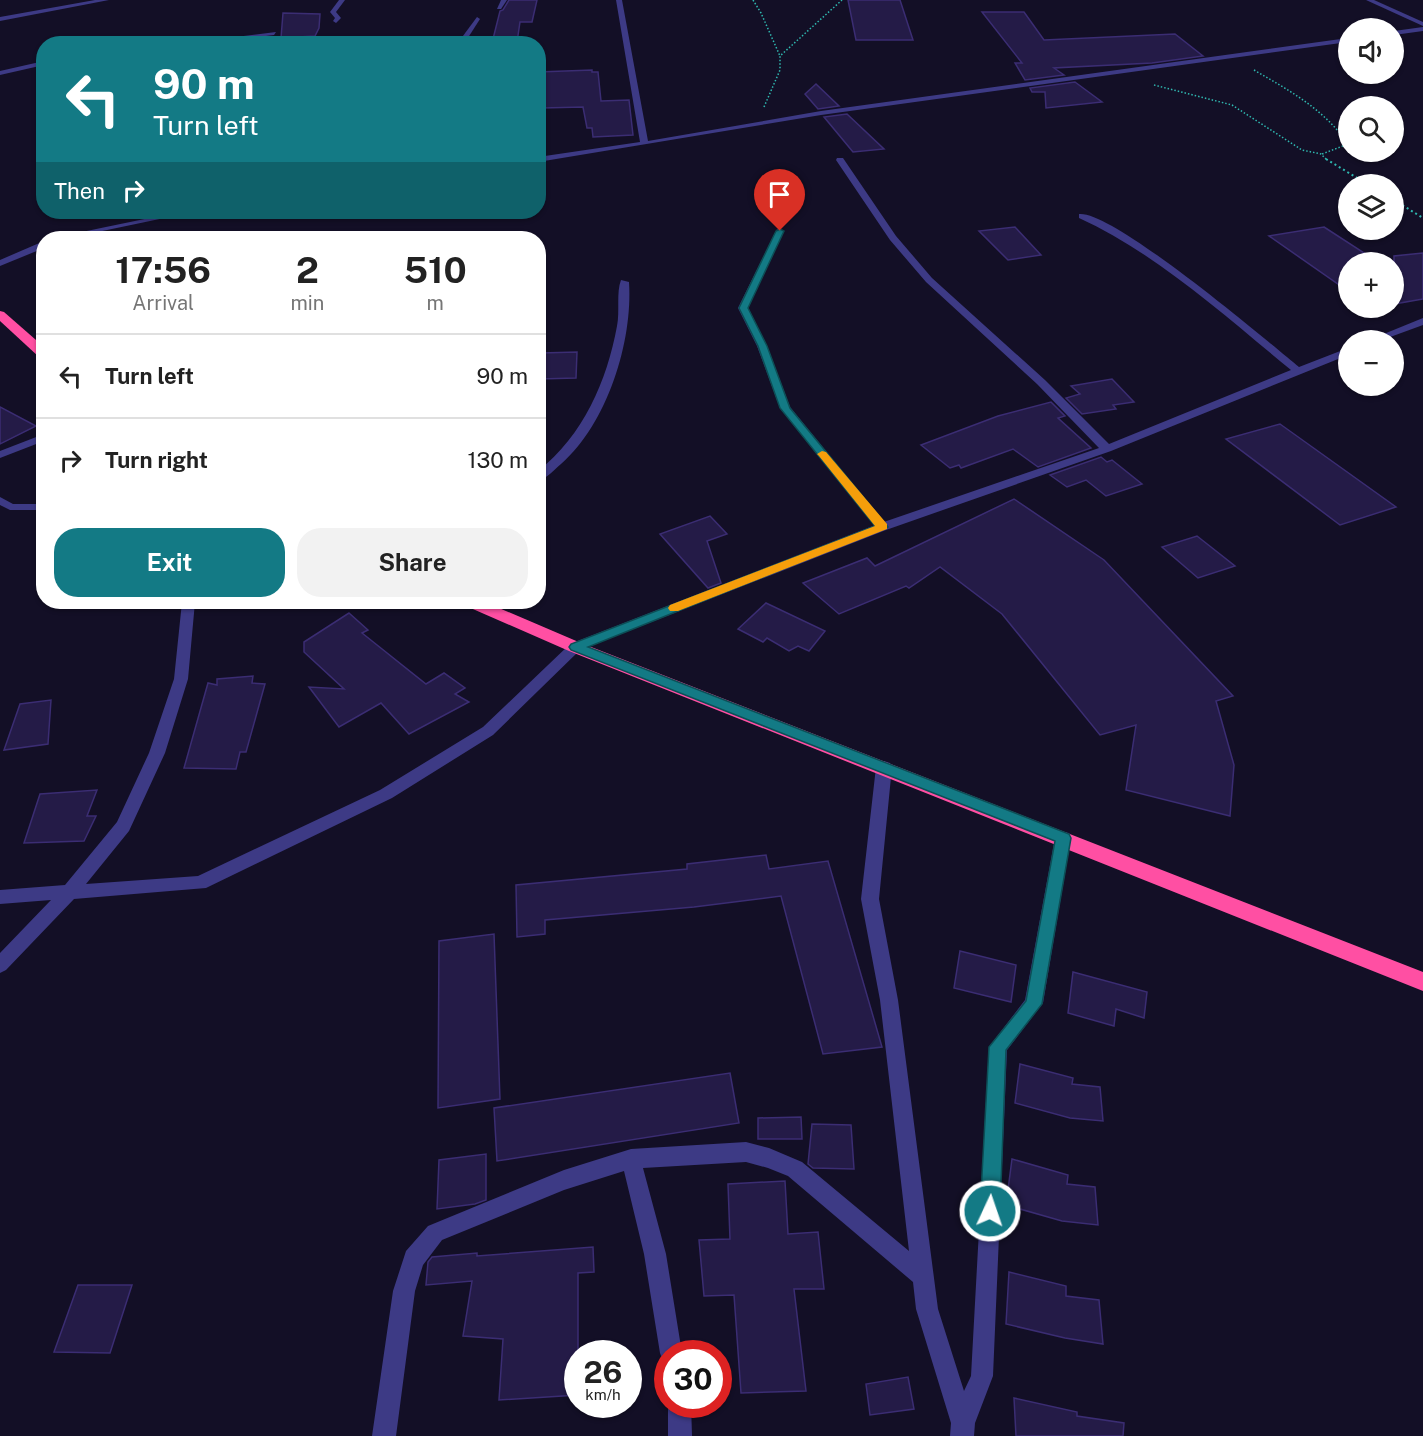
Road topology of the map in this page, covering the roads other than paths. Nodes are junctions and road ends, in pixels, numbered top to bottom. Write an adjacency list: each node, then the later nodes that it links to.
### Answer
1 (106, 0): 8 (street)
2 (342, 0): 3 (street); 10 (street)
3 (352, 0)
4 (504, 0): 7 (street)
5 (619, 0): 20 (street)
6 (1369, 0): 11 (street)
7 (499, 8)
8 (0, 19)
9 (477, 19): 16 (street)
10 (336, 21)
11 (1423, 24)
12 (1423, 29): 13 (street)
13 (1404, 32)
14 (274, 33): 15 (street)
15 (249, 36)
16 (465, 36)
17 (1338, 42): 20 (street)
18 (36, 65): 19 (street)
19 (0, 73)
20 (644, 143): 21 (street)
21 (546, 159)
22 (840, 160): 37 (street)
23 (1082, 216): 35 (street)
24 (154, 219): 25 (street)
25 (93, 231)
26 (780, 231): 42 (lane)
27 (36, 247): 28 (street)
28 (0, 263)
29 (624, 282): 39 (street)
30 (0, 315): 33 (highway)
31 (1423, 321): 32 (street)
32 (1400, 330)
33 (36, 347)
34 (1338, 355): 35 (street)
35 (1299, 372): 37 (street)
36 (36, 440): 38 (lane)
37 (1107, 449): 42 (street)
38 (0, 455)
39 (546, 470)
40 (0, 500): 41 (lane)
41 (36, 507)
42 (882, 527): 45 (street)
43 (187, 609): 48 (street)
44 (488, 609): 45 (highway)
45 (575, 647): 46 (highway); 48 (street)
46 (884, 767): 47 (highway); 53 (street)
47 (1063, 838): 51 (highway); 56 (street)
48 (70, 892): 49 (street); 50 (street)
49 (0, 897)
50 (0, 965)
51 (1423, 982)
52 (632, 1159): 53 (street); 54 (street); 57 (street)
53 (922, 1276): 56 (street)
54 (669, 1340)
55 (680, 1418): 58 (street)
56 (963, 1429)
57 (384, 1436)
58 (681, 1436)

